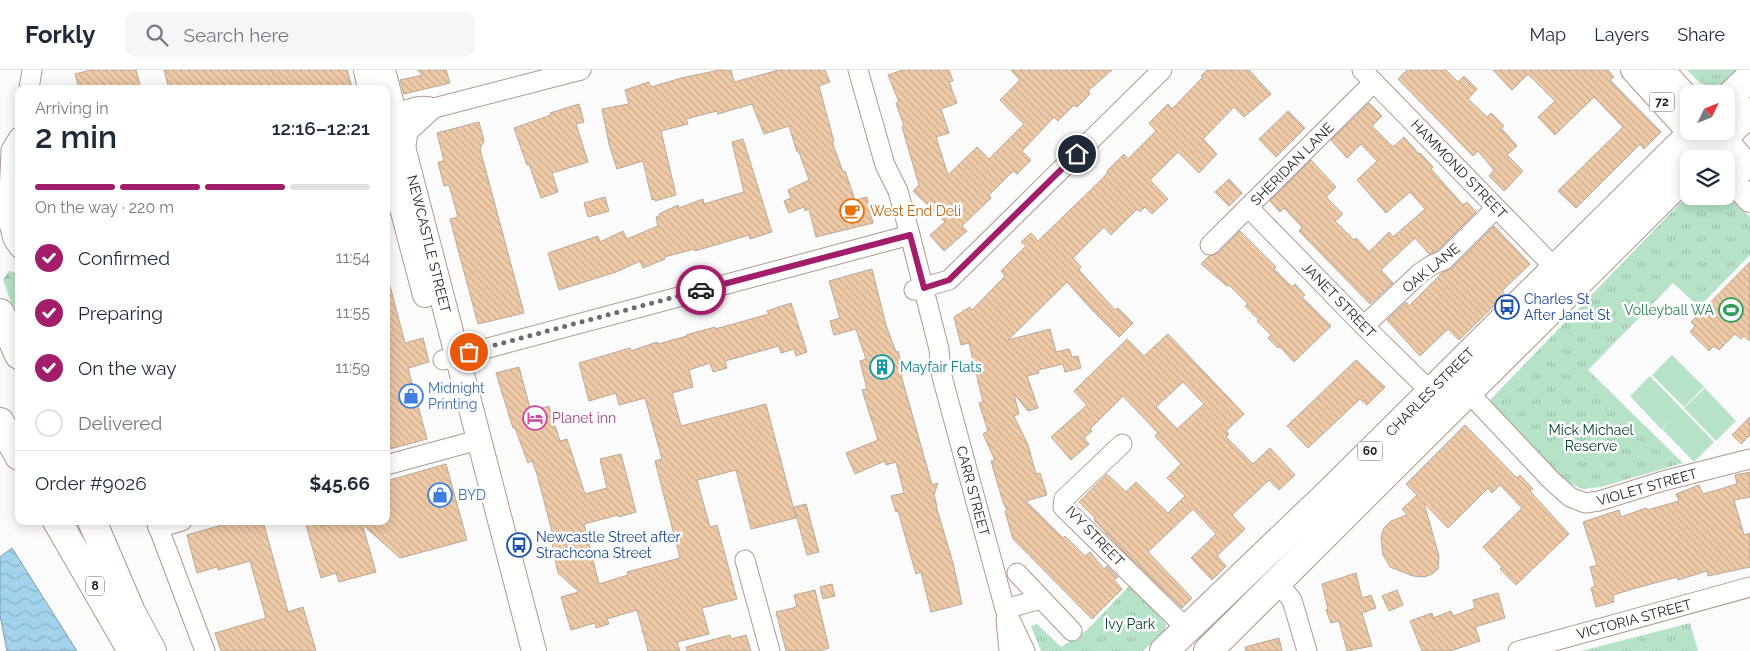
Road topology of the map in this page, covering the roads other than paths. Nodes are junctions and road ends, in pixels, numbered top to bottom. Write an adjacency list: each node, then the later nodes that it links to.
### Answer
1 (32, 70): 11 (street)
2 (366, 70): 12 (main road, NEWCASTLE STREET)
3 (384, 70): 13 (main road, NEWCASTLE STREET)
4 (581, 70): 17 (street)
5 (858, 70): 29 (street, CARR STREET)
6 (1162, 70): 33 (street)
7 (1632, 70): 20 (main road, 72)
8 (1662, 70): 15 (main road, 72)
9 (1368, 76): 27 (street, SHERIDAN LANE); 28 (street, HAMMOND STREET)
10 (1750, 77): 16 (highway)
11 (30, 85)
12 (377, 85)
13 (389, 85)
14 (390, 89): 17 (main road, NEWCASTLE STREET)
15 (1680, 89)
16 (1735, 91)
17 (397, 112): 21 (main road, NEWCASTLE STREET); 21 (street)
18 (1750, 112): 20 (highway, CHARLES STREET / 60)
19 (15, 144): 25 (street)
20 (1707, 144): 22 (main road, 72); 32 (highway, CHARLES STREET / 60)
21 (396, 150): 37 (main road, NEWCASTLE STREET)
22 (1750, 168)
23 (1680, 181): 39 (highway, CHARLES STREET / 60)
24 (1735, 184): 26 (main road)
25 (9, 200): 30 (street)
26 (1750, 200)
27 (1248, 207): 31 (street, SHERIDAN LANE); 35 (street, JANET STREET)
28 (1496, 208): 32 (street, HAMMOND STREET); 35 (street, OAK LANE)
29 (905, 236): 33 (street, CARR STREET); 37 (street)
30 (15, 242)
31 (1210, 245)
32 (1555, 268): 38 (highway, CHARLES STREET / 60)
33 (919, 289): 54 (street, CARR STREET)
34 (0, 313): 36 (highway)
35 (1364, 326): 38 (street, JANET STREET)
36 (15, 346)
37 (450, 358): 41 (main road, NEWCASTLE STREET)
38 (1430, 392): 55 (highway, CHARLES STREET / 60)
39 (1468, 392): 44 (street, VIOLET STREET); 51 (highway, CHARLES STREET / 60)
40 (0, 422): 43 (highway)
41 (473, 442): 45 (street); 60 (main road, NEWCASTLE STREET); 61 (main road, NEWCASTLE STREET)
42 (1122, 444): 55 (street, IVY STREET)
43 (15, 449)
44 (1750, 459)
45 (390, 464)
46 (59, 525): 57 (highway, 8)
47 (94, 525): 58 (highway)
48 (157, 525): 59 (street)
49 (745, 560): 62 (street)
50 (1017, 573): 53 (street)
51 (1277, 582): 66 (highway, CHARLES STREET / 60); 67 (street)
52 (1750, 587): 68 (street, VICTORIA STREET)
53 (1041, 599): 54 (street); 56 (street)
54 (1005, 609): 63 (street, CARR STREET); 64 (street, CARR STREET)
55 (1187, 629): 65 (highway, CHARLES STREET / 60)
56 (1072, 631)
57 (132, 651)
58 (152, 651)
59 (205, 651)
60 (522, 651)
61 (534, 651)
62 (770, 651)
63 (1009, 651)
64 (1024, 651)
65 (1164, 651)
66 (1208, 651)
67 (1307, 651)
68 (1518, 651)

